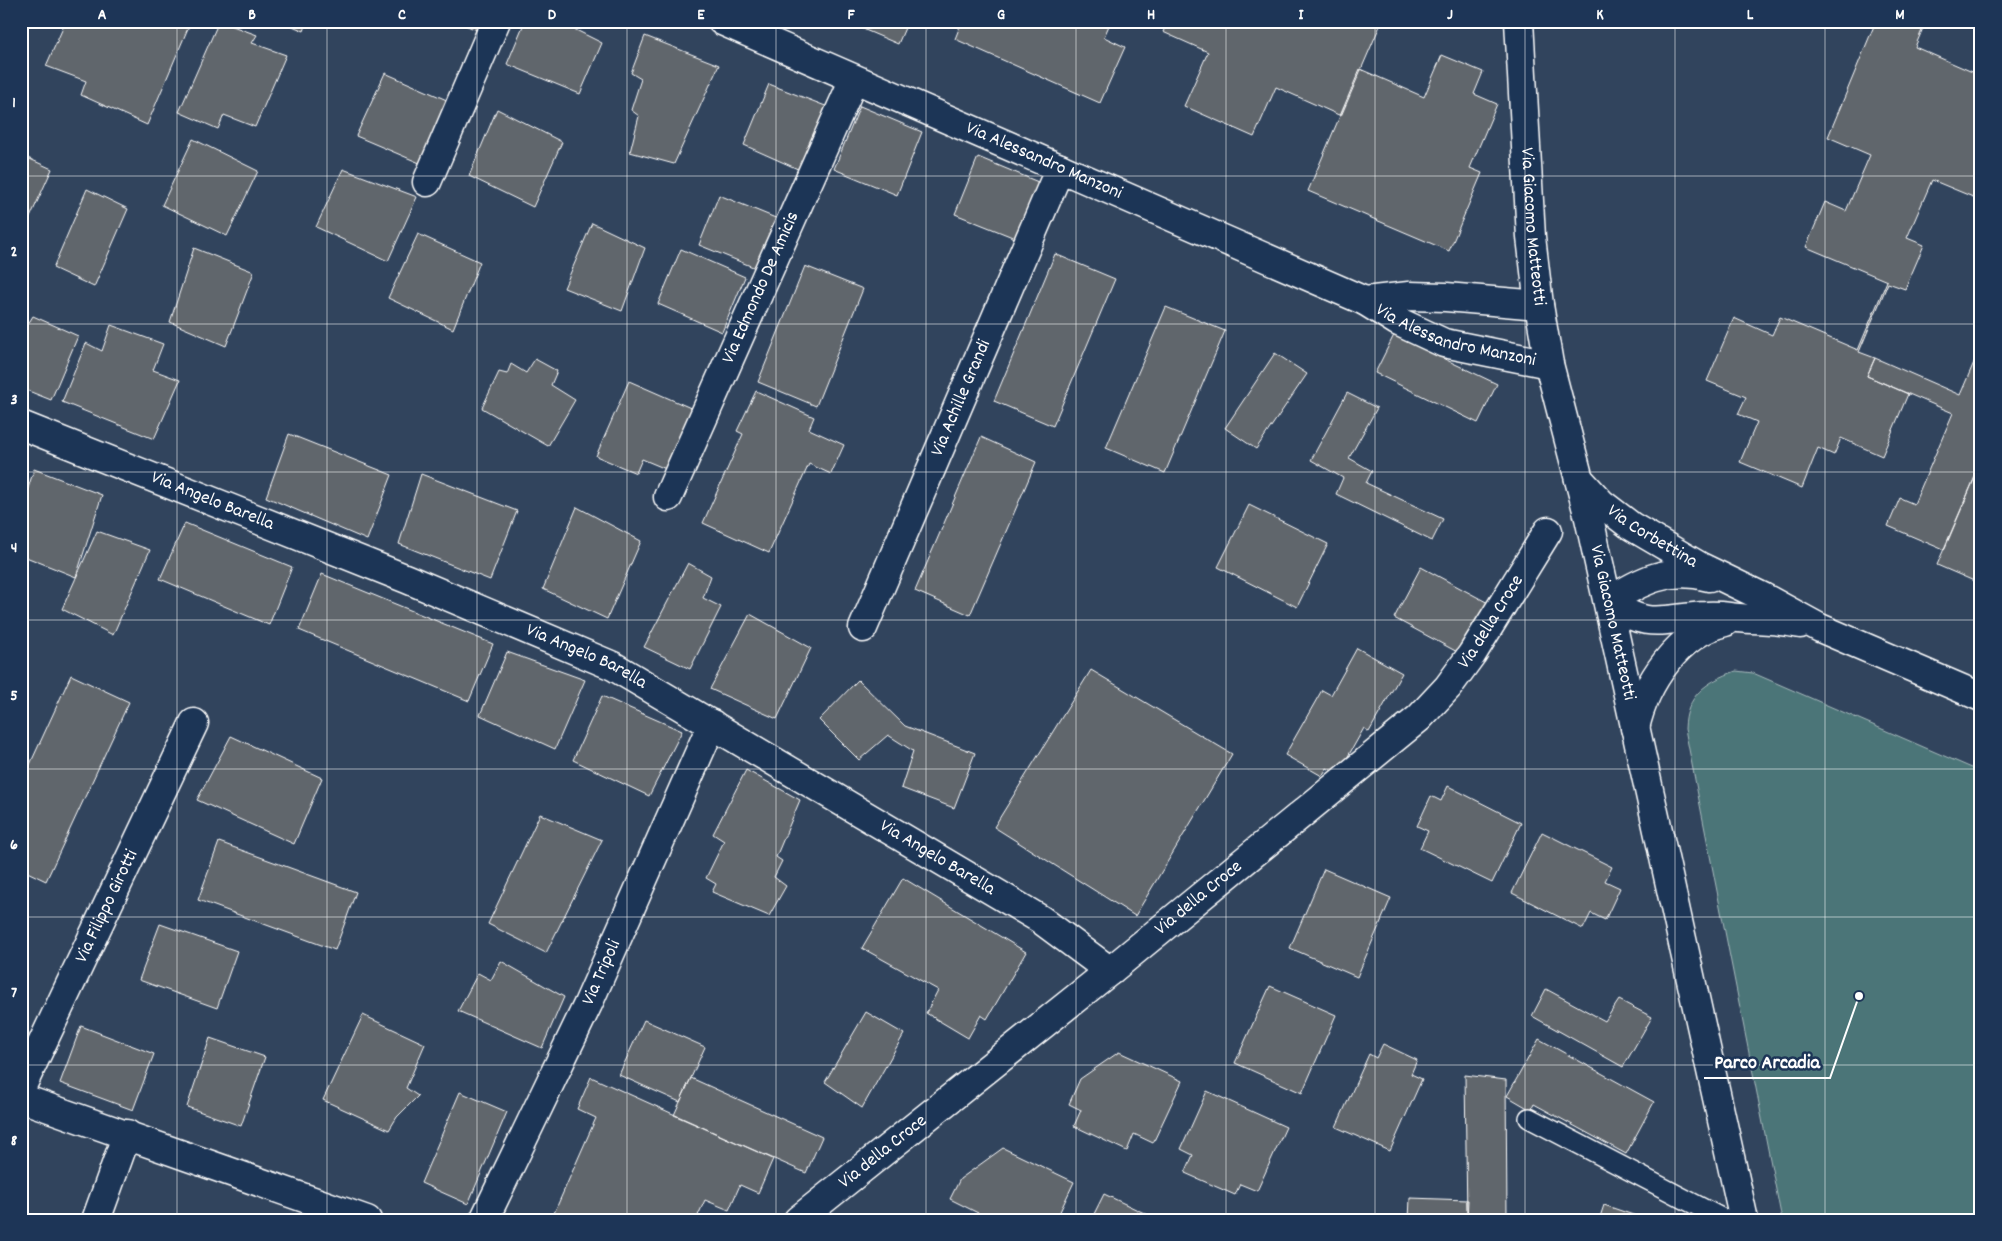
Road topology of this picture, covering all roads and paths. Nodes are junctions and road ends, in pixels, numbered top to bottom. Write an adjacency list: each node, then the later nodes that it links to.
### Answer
1 (496, 21): 6 (street)
2 (723, 21): 4 (street, Via Alessandro Manzoni)
3 (1519, 21): 8 (street, Via Giacomo Matteotti)
4 (854, 79): 5 (street, Via Alessandro Manzoni); 12 (street, Via Edmondo De Amicis)
5 (1060, 168): 7 (street, Via Alessandro Manzoni); 17 (street, Via Achille Grandi)
6 (427, 182)
7 (1365, 301): 8 (street, Via Alessandro Manzoni); 9 (street, Via Alessandro Manzoni)
8 (1539, 304): 9 (street, Via Giacomo Matteotti)
9 (1549, 364): 11 (street, Via Giacomo Matteotti)
10 (21, 425): 21 (street, Via Angelo Barella)
11 (1579, 479): 14 (street, Via Corbettina); 15 (street, Via Giacomo Matteotti)
12 (668, 497)
13 (1548, 532): 23 (street, Via della Croce)
14 (1732, 583): 15 (street, Via Corbettina); 18 (street, Via Corbettina)
15 (1608, 602): 16 (street, Via Corbettina); 22 (street, Via Giacomo Matteotti)
16 (1740, 618): 18 (street, Via Corbettina); 22 (street, Via Corbettina)
17 (863, 628)
18 (1820, 628): 19 (street, Via Corbettina)
19 (1981, 697)
20 (194, 724): 24 (street, Via Filippo Girotti)
21 (712, 724): 23 (street, Via Angelo Barella); 30 (street, Via Tripoli)
22 (1635, 728): 33 (street, Via Giacomo Matteotti)
23 (1110, 971): 31 (street, Via della Croce)
24 (21, 1088)
25 (21, 1098): 27 (street)
26 (1529, 1118): 32 (lane)
27 (127, 1134): 28 (street); 29 (street)
28 (96, 1220)
29 (367, 1220)
30 (484, 1220)
31 (798, 1220)
32 (1733, 1220)
33 (1744, 1220)

